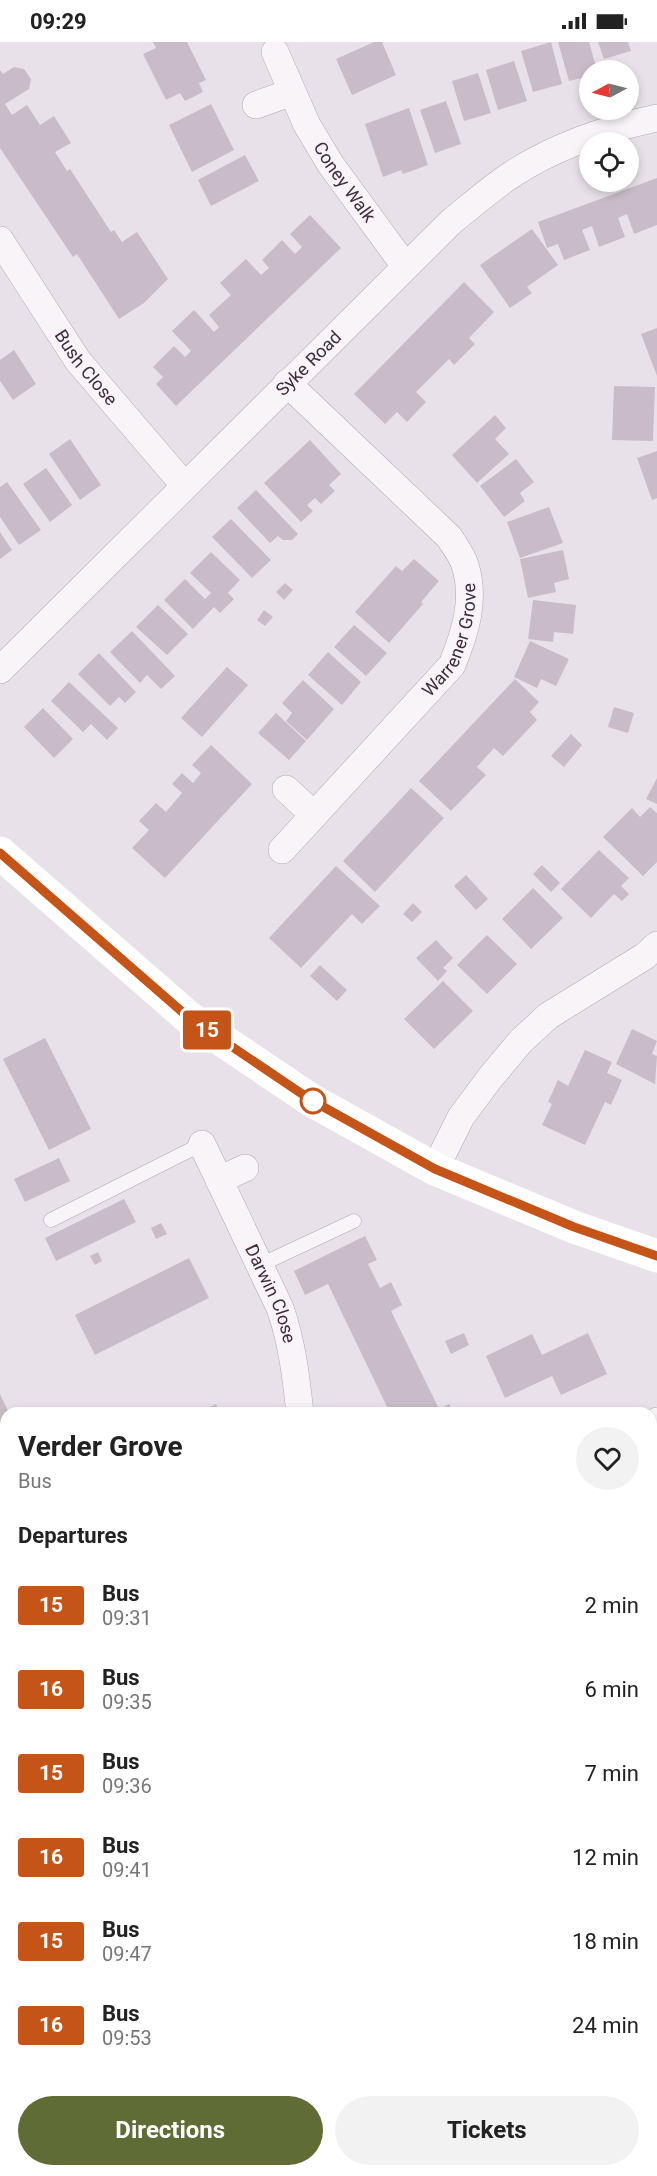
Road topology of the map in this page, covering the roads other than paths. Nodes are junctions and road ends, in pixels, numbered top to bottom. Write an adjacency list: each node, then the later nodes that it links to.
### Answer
1 (275, 52): 2 (street, Coney Walk)
2 (292, 92): 3 (street); 6 (street, Coney Walk)
3 (256, 105)
4 (657, 118): 6 (street, Syke Road)
5 (0, 240): 8 (street, Bush Close)
6 (405, 266): 7 (street, Syke Road)
7 (287, 384): 8 (street, Syke Road); 11 (street, Warrener Grove)
8 (185, 486): 9 (street, Syke Road)
9 (0, 670)
10 (286, 789): 11 (street)
11 (314, 815): 12 (street, Warrener Grove)
12 (282, 849)
13 (0, 853): 17 (street)
14 (653, 957): 17 (street)
15 (202, 1144): 18 (street, Darwin Close); 19 (lane)
16 (245, 1168): 18 (street)
17 (435, 1169): 21 (street)
18 (219, 1180): 22 (street, Darwin Close)
19 (51, 1220)
20 (354, 1221): 22 (lane)
21 (657, 1256)
22 (260, 1265): 23 (street, Darwin Close)
23 (299, 1407)

